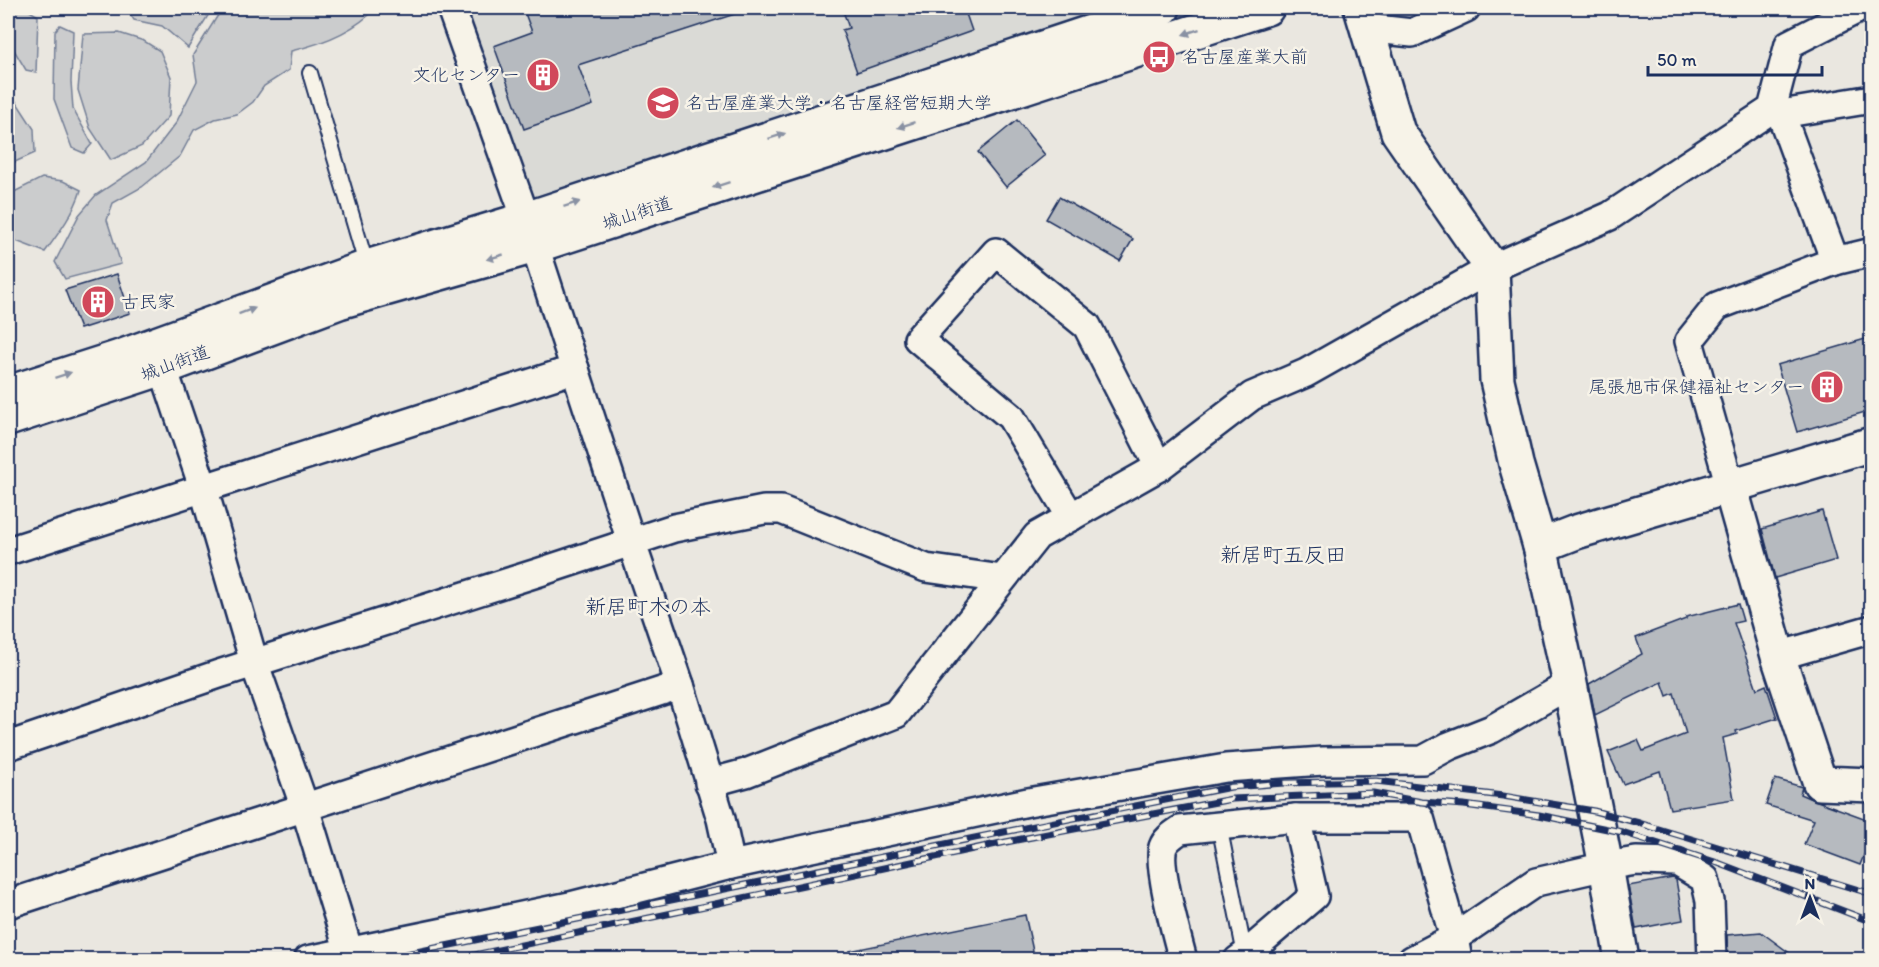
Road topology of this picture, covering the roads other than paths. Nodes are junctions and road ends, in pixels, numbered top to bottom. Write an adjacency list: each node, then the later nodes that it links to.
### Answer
1 (451, 8): 10 (street)
2 (1163, 8): 10 (street, 城山街道, one-way to 2)
3 (1267, 8): 10 (street, 城山街道, one-way to 10)
4 (1466, 8): 6 (street)
5 (1860, 8): 9 (street)
6 (1364, 17): 14 (street)
7 (310, 73): 13 (lane)
8 (1872, 99): 9 (street)
9 (1777, 111): 12 (street); 14 (street)
10 (531, 232): 13 (street, 城山街道); 15 (street, 城山街道, one-way to 15); 16 (street)
11 (1872, 252): 12 (street)
12 (1835, 261): 21 (street)
13 (367, 267): 17 (street, 城山街道, one-way to 13)
14 (1492, 268): 20 (street); 25 (street)
15 (163, 368): 18 (street, 城山街道); 22 (street)
16 (575, 369): 22 (street); 24 (street)
17 (8, 393)
18 (8, 419)
19 (1872, 444): 21 (street)
20 (1160, 467): 23 (street); 23 (street)
21 (1730, 486): 25 (street); 29 (street)
22 (203, 487): 26 (street); 30 (street)
23 (1071, 517): 27 (street)
24 (632, 542): 27 (street); 30 (street); 32 (street)
25 (1540, 546): 31 (street)
26 (8, 551)
27 (1002, 579): 34 (street)
28 (1872, 629): 29 (street)
29 (1778, 656): 35 (street)
30 (254, 662): 33 (street); 36 (street)
31 (1570, 684): 39 (street); 40 (street)
32 (681, 685): 34 (street); 36 (street)
33 (8, 746)
34 (709, 783): 39 (street)
35 (1872, 785)
36 (305, 808): 41 (street); 43 (street)
37 (1296, 818): 38 (street); 42 (street); 44 (street)
38 (1219, 825): 44 (lane); 46 (street)
39 (731, 865): 43 (street)
40 (1606, 866): 42 (street); 48 (street); 49 (street)
41 (8, 904)
42 (1456, 949): 47 (street)
43 (349, 952): 45 (street)
44 (1244, 958)
45 (308, 960)
46 (1183, 960)
47 (1412, 960)
48 (1622, 960)
49 (1712, 960)

